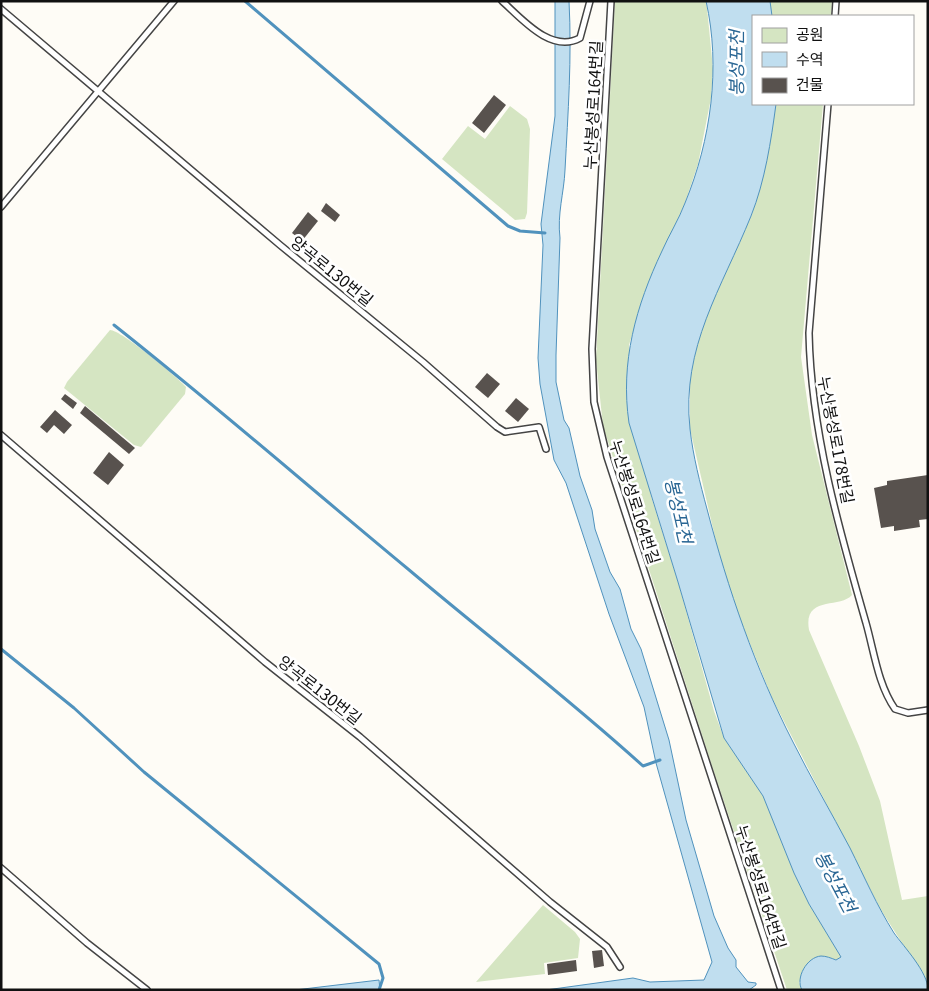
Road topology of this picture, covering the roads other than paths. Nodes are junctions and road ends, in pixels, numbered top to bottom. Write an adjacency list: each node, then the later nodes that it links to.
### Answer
1 (174, 1): 8 (lane)
2 (502, 1): 3 (lane)
3 (590, 1)
4 (610, 1): 17 (lane, 누산봉성로164번길)
5 (836, 1): 7 (lane)
6 (1, 9): 8 (lane)
7 (835, 15)
8 (99, 92): 10 (lane); 12 (lane, 양곡로130번길)
9 (828, 105): 13 (lane, 누산봉성로178번길)
10 (1, 207)
11 (1, 436): 15 (lane, 양곡로130번길)
12 (546, 449)
13 (928, 710)
14 (1, 868): 16 (lane)
15 (620, 967)
16 (147, 990)
17 (781, 990)

